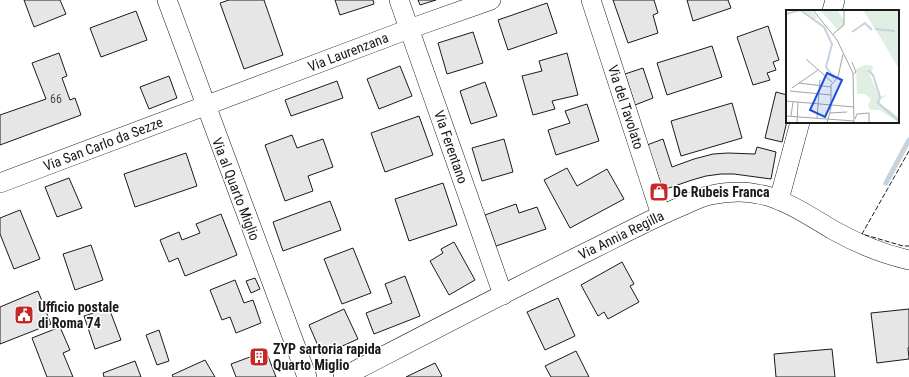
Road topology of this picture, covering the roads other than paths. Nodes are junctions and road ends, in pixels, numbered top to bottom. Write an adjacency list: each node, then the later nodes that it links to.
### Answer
1 (167, 0): 8 (street, Via al Quarto Miglio)
2 (399, 0): 7 (street, Via Ferentano)
3 (491, 0): 7 (street, Via Laurenzana)
4 (591, 0): 12 (street, Via del Tavolato)
5 (835, 0): 6 (street)
6 (832, 10)
7 (409, 29): 8 (street, Via Laurenzana); 14 (street, Via Ferentano)
8 (206, 106): 10 (street, Via San Carlo da Sezze); 15 (street, Via al Quarto Miglio)
9 (800, 123): 11 (street)
10 (0, 183)
11 (778, 200): 12 (street, Via Annia Regilla); 13 (street, Via Annia Regilla)
12 (661, 215): 14 (street, Via Annia Regilla)
13 (909, 260)
14 (503, 294): 16 (street, Via Annia Regilla)
15 (307, 377)
16 (343, 377)

